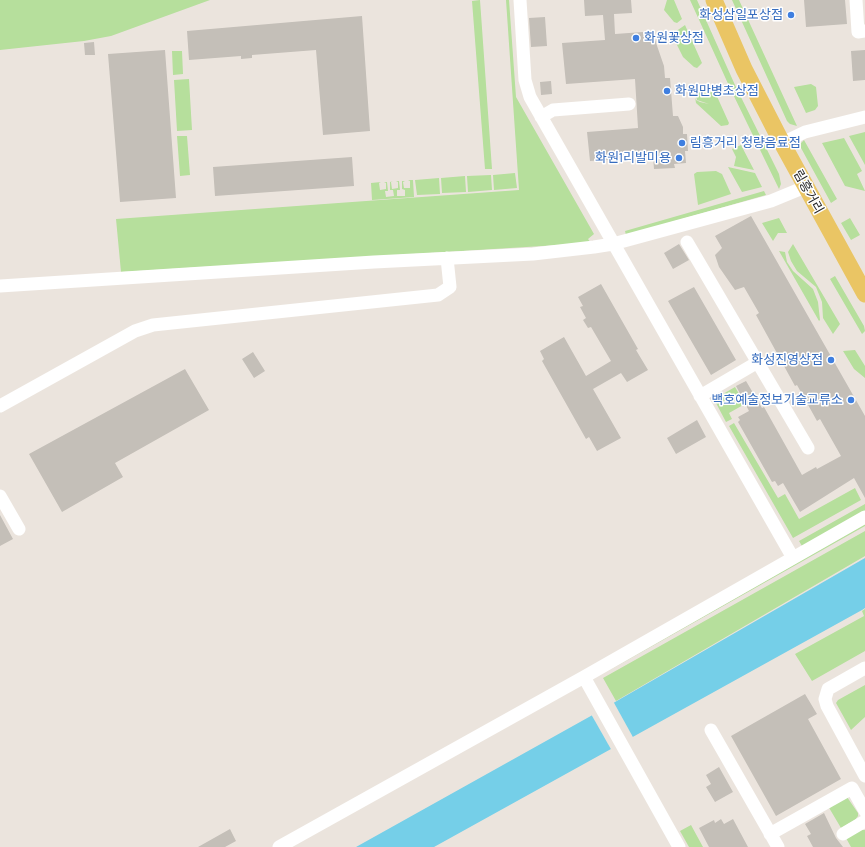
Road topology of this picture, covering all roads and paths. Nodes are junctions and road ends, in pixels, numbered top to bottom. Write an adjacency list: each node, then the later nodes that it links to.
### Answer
1 (520, 0): 6 (street)
2 (714, 0): 8 (main road, 림흥거리)
3 (856, 0): 4 (street)
4 (865, 31)
5 (629, 104): 6 (street)
6 (541, 117): 11 (street)
7 (865, 117): 8 (street)
8 (782, 143): 9 (main road, 림흥거리)
9 (805, 187): 11 (street); 14 (main road, 림흥거리)
10 (688, 242): 15 (street)
11 (613, 244): 12 (street); 16 (street)
12 (447, 258): 13 (street); 17 (street)
13 (0, 286)
14 (865, 294)
15 (758, 362): 16 (street); 18 (street)
16 (700, 396): 22 (street)
17 (0, 406)
18 (808, 448)
19 (0, 496): 21 (street)
20 (865, 517): 22 (street)
21 (19, 529)
22 (793, 558): 24 (street)
23 (865, 668): 26 (street)
24 (584, 677): 31 (street); 32 (street)
25 (712, 730): 29 (street)
26 (865, 776)
27 (865, 811): 29 (street)
28 (865, 821): 30 (street)
29 (770, 834): 33 (street)
30 (843, 834)
31 (279, 847)
32 (679, 847)
33 (778, 847)

